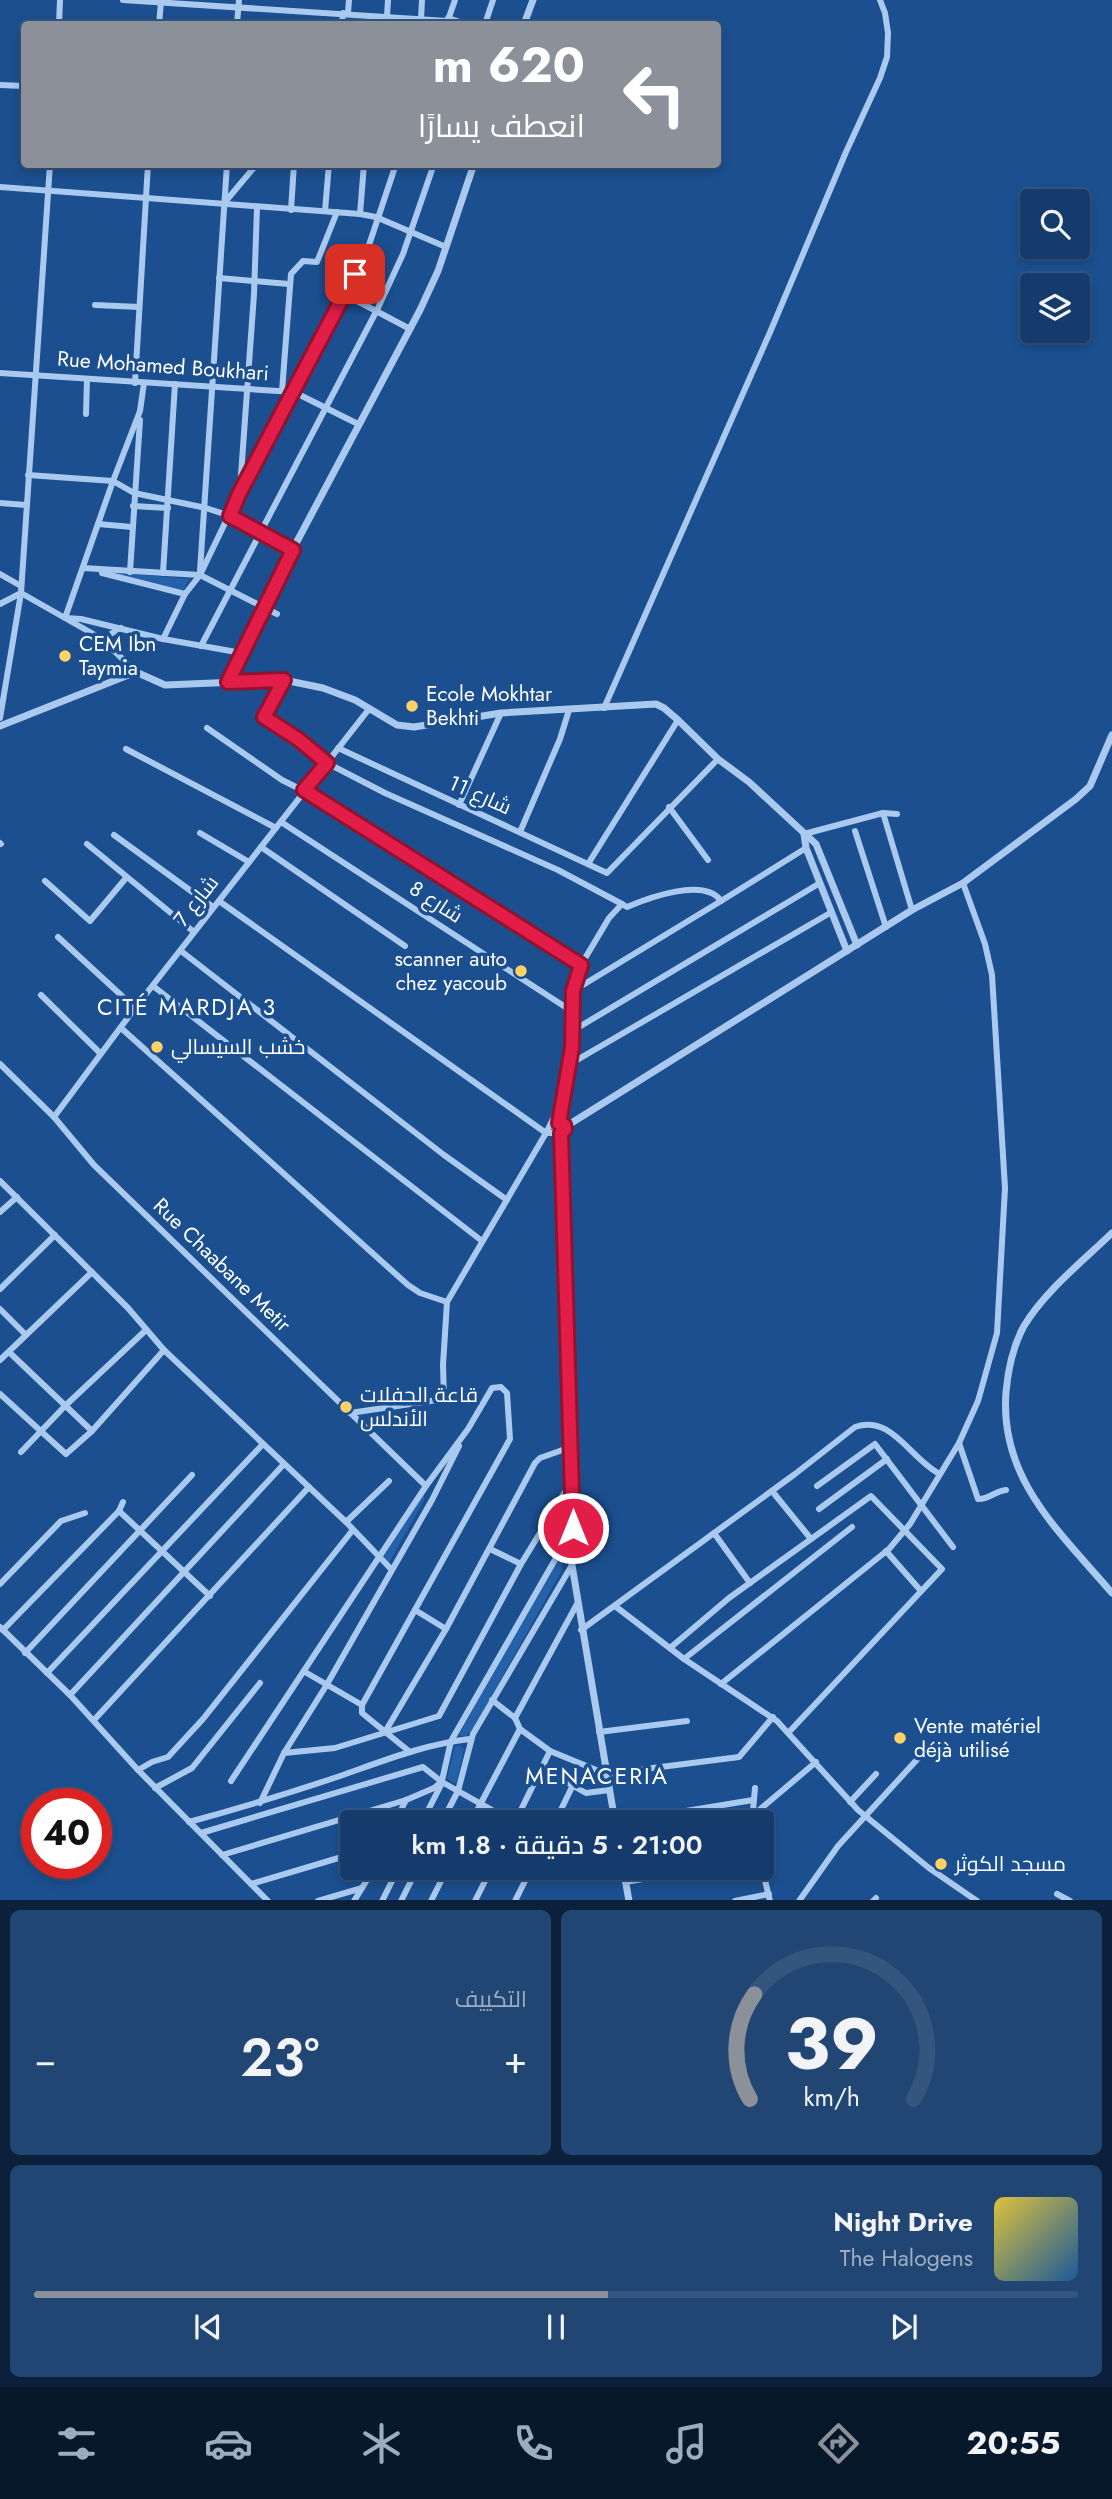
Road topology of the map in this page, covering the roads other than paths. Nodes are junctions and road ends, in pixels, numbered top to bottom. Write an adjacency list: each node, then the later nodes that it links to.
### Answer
1 (60, 0): 17 (street)
2 (123, 0): 10 (street)
3 (349, 0): 13 (street)
4 (388, 0): 15 (street)
5 (422, 0): 16 (street)
6 (455, 0): 23 (street)
7 (493, 0): 24 (street)
8 (533, 0): 25 (street)
9 (880, 0): 107 (street)
10 (142, 1): 11 (street)
11 (161, 2): 12 (street); 18 (street)
12 (238, 4): 13 (street)
13 (346, 13): 14 (street); 19 (street)
14 (376, 16): 15 (street); 20 (street)
15 (387, 16): 21 (street)
16 (421, 19): 22 (street); 23 (street)
17 (59, 21)
18 (159, 21)
19 (343, 21)
20 (376, 21)
21 (408, 21)
22 (415, 21)
23 (447, 21)
24 (486, 21)
25 (525, 21)
26 (0, 85): 27 (street)
27 (21, 86)
28 (50, 168): 39 (street)
29 (148, 168): 40 (street)
30 (227, 168): 41 (street)
31 (254, 168): 41 (street)
32 (294, 168): 43 (street)
33 (329, 168): 44 (street)
34 (364, 168): 46 (street)
35 (394, 168): 47 (street)
36 (433, 168): 48 (street)
37 (473, 168): 49 (street)
38 (0, 187): 39 (street)
39 (48, 191): 40 (street); 59 (street)
40 (146, 200): 41 (street); 55 (street)
41 (224, 204): 42 (street); 50 (street)
42 (257, 208): 43 (street); 51 (street)
43 (291, 209): 44 (street)
44 (325, 211): 45 (street)
45 (337, 212): 46 (street); 52 (street)
46 (360, 214): 47 (street)
47 (376, 217): 48 (street); 53 (street)
48 (411, 231): 49 (street); 56 (street)
49 (446, 247): 57 (street)
50 (219, 278): 51 (street); 64 (street)
51 (254, 281): 52 (street); 65 (street)
52 (289, 284): 66 (street)
53 (344, 293): 56 (street); 67 (street)
54 (95, 305): 55 (street)
55 (139, 307): 61 (street)
56 (377, 310): 57 (street); 68 (street)
57 (410, 329): 71 (street)
58 (0, 373): 59 (street, Rue Mohamed Boukhari)
59 (36, 376): 60 (street, Rue Mohamed Boukhari); 72 (street)
60 (87, 379): 61 (street, Rue Mohamed Boukhari); 70 (street)
61 (135, 383): 62 (street, Rue Mohamed Boukhari)
62 (144, 383): 63 (street, Rue Mohamed Boukhari); 69 (street)
63 (175, 384): 64 (street, Rue Mohamed Boukhari); 76 (street)
64 (212, 387): 65 (street, Rue Mohamed Boukhari); 81 (street)
65 (248, 390): 66 (street, Rue Mohamed Boukhari); 75 (street)
66 (282, 391): 67 (street, Rue Mohamed Boukhari)
67 (295, 392): 68 (street, Rue Mohamed Boukhari); 75 (street)
68 (326, 409): 71 (street, Rue Mohamed Boukhari); 85 (street)
69 (140, 411): 73 (street); 74 (street)
70 (86, 414)
71 (358, 424): 86 (street)
72 (28, 475): 73 (street); 78 (street)
73 (113, 481): 74 (street); 83 (street)
74 (134, 493): 76 (street); 79 (street)
75 (239, 494): 82 (street)
76 (168, 500): 80 (street); 81 (street)
77 (0, 503): 78 (street)
78 (26, 505): 92 (street)
79 (134, 506): 80 (street); 84 (street)
80 (168, 508): 89 (street)
81 (206, 508): 82 (street); 91 (street)
82 (230, 516): 85 (street); 91 (street)
83 (99, 524): 84 (street); 87 (street)
84 (132, 527): 88 (street)
85 (260, 533): 86 (street); 93 (street)
86 (293, 550): 96 (street)
87 (83, 568): 88 (street); 94 (street); 98 (street)
88 (130, 572): 89 (street)
89 (163, 573): 91 (street)
90 (0, 574): 92 (street)
91 (200, 575): 93 (street); 94 (street)
92 (21, 589): 95 (street); 98 (street); 111 (street)
93 (230, 592): 96 (street); 102 (street)
94 (185, 594): 101 (street)
95 (0, 604)
96 (263, 608): 97 (street); 103 (street)
97 (277, 614)
98 (65, 618): 99 (street); 100 (street)
99 (121, 628): 100 (street); 101 (street)
100 (102, 639): 104 (street)
101 (163, 639): 102 (street)
102 (201, 646): 103 (street)
103 (242, 653): 106 (street)
104 (136, 671): 106 (street); 113 (street)
105 (284, 680): 106 (street); 108 (street); 119 (street)
106 (228, 682)
107 (604, 708): 109 (street); 112 (street)
108 (369, 709): 110 (street); 116 (street, شارع 7)
109 (569, 710): 110 (street); 127 (street)
110 (500, 713): 121 (street)
111 (0, 718)
112 (678, 720): 118 (street); 136 (street)
113 (0, 726)
114 (207, 728): 120 (street)
115 (1112, 735): 140 (street)
116 (338, 748): 119 (street, شارع 7); 121 (street, شارع 11)
117 (126, 749): 125 (street, شارع 8)
118 (718, 759): 122 (street); 129 (street)
119 (327, 763): 120 (street, شارع 7); 143 (street)
120 (304, 790): 125 (street, شارع 7); 154 (street)
121 (459, 805): 127 (street, شارع 11)
122 (669, 807): 134 (street); 136 (street, شارع 11)
123 (883, 813): 124 (street); 129 (street); 145 (street)
124 (897, 814)
125 (278, 825): 132 (street, شارع 7); 159 (street, شارع 8)
126 (855, 831): 147 (street)
127 (520, 832): 136 (street, شارع 11)
128 (200, 833): 135 (street)
129 (804, 834): 133 (street); 150 (street)
130 (114, 835): 144 (street)
131 (87, 844): 137 (street)
132 (261, 847): 135 (street, شارع 7); 151 (street)
133 (806, 848): 139 (street); 142 (street)
134 (708, 860)
135 (249, 862): 141 (street, شارع 7)
136 (588, 864)
137 (126, 878): 138 (street); 148 (street)
138 (45, 881)
139 (820, 883): 146 (street); 161 (street)
140 (963, 883): 145 (street); 191 (street)
141 (219, 901): 144 (street, شارع 7); 168 (street)
142 (721, 901): 143 (street); 156 (street)
143 (622, 904): 154 (street)
144 (213, 907): 148 (street, شارع 7)
145 (912, 910): 147 (street)
146 (830, 913): 153 (street); 164 (street)
147 (886, 927): 150 (street)
148 (194, 932): 152 (street, شارع 7)
149 (58, 937): 158 (street)
150 (857, 945): 153 (street)
151 (405, 946)
152 (181, 951): 155 (street, شارع 7); 171 (street)
153 (847, 951): 167 (street)
154 (581, 965): 156 (street)
155 (153, 986): 158 (street, شارع 7); 175 (street)
156 (573, 991): 159 (street)
157 (41, 995): 162 (street)
158 (135, 1008): 160 (street, شارع 7)
159 (573, 1012): 161 (street)
160 (121, 1028): 162 (street, شارع 7); 178 (street)
161 (574, 1030): 164 (street)
162 (100, 1053): 166 (street, شارع 7)
163 (0, 1064): 166 (street, Rue Chaabane Metir)
164 (570, 1064): 165 (street)
165 (566, 1091): 167 (street); 168 (street)
166 (54, 1117): 187 (street, Rue Chaabane Metir)
167 (561, 1129): 168 (street); 193 (street)
168 (546, 1133): 171 (street)
169 (0, 1181): 170 (street)
170 (17, 1196): 172 (street); 174 (street)
171 (507, 1200): 175 (street)
172 (0, 1212)
173 (1112, 1233): 231 (street)
174 (55, 1235): 176 (street); 177 (street)
175 (482, 1241): 178 (street)
176 (92, 1272): 180 (street); 181 (street)
177 (0, 1289)
178 (447, 1302): 187 (street)
179 (0, 1310): 181 (street)
180 (146, 1330): 182 (street); 186 (street)
181 (26, 1335): 183 (street)
182 (164, 1350): 189 (street); 192 (street)
183 (9, 1352): 184 (street); 186 (street)
184 (0, 1360)
185 (0, 1394): 190 (street)
186 (66, 1405): 189 (street); 190 (street)
187 (350, 1413): 201 (street, Rue Chaabane Metir)
188 (468, 1429): 201 (street); 226 (street); 235 (street)
189 (92, 1431): 190 (street)
190 (40, 1432): 194 (street)
191 (959, 1443): 197 (street); 205 (street)
192 (263, 1444): 196 (street); 222 (street)
193 (571, 1447): 199 (street); 220 (street)
194 (21, 1452)
195 (887, 1459): 202 (street); 207 (street); 208 (street)
196 (284, 1464): 203 (street); 227 (street)
197 (940, 1474): 204 (street); 207 (street)
198 (192, 1475): 214 (street)
199 (573, 1479): 213 (street); 224 (street)
200 (389, 1481): 211 (street)
201 (426, 1486): 223 (street)
202 (817, 1486)
203 (309, 1487): 211 (street); 232 (street)
204 (772, 1490): 217 (street); 218 (street)
205 (1006, 1490)
206 (123, 1502): 209 (street)
207 (921, 1506): 216 (street); 219 (street)
208 (819, 1509)
209 (119, 1511): 214 (street); 236 (street)
210 (85, 1513): 229 (street)
211 (346, 1522): 215 (street)
212 (852, 1527): 241 (street)
213 (573, 1528): 225 (street); 259 (street)
214 (139, 1531): 222 (street); 240 (street)
215 (352, 1531): 223 (street); 266 (street)
216 (904, 1531): 218 (street); 221 (street); 230 (street)
217 (714, 1533): 228 (street); 234 (street)
218 (811, 1539): 228 (street)
219 (953, 1547)
220 (490, 1549): 224 (street); 237 (street)
221 (886, 1551): 230 (street); 245 (street)
222 (163, 1552): 227 (street); 243 (street)
223 (379, 1556): 226 (street); 242 (street)
224 (521, 1564): 255 (street)
225 (572, 1565): 233 (street); 248 (street)
226 (391, 1569): 246 (street)
227 (185, 1573): 232 (street); 247 (street)
228 (750, 1583): 239 (street)
229 (0, 1584)
230 (921, 1591): 257 (street)
231 (1112, 1593)
232 (210, 1596): 252 (street)
233 (578, 1604): 238 (street); 251 (street)
234 (615, 1606): 238 (street); 239 (street)
235 (415, 1610): 237 (street); 249 (street)
236 (2, 1629): 240 (street)
237 (446, 1629): 255 (street)
238 (581, 1630): 256 (street)
239 (670, 1648): 241 (street)
240 (25, 1653): 243 (street)
241 (684, 1659): 245 (street)
242 (305, 1672): 246 (street); 269 (street)
243 (47, 1673): 247 (street)
244 (260, 1683): 272 (street)
245 (721, 1684): 250 (street)
246 (326, 1686): 249 (street); 263 (street)
247 (70, 1695): 252 (street)
248 (492, 1700): 251 (street); 258 (street)
249 (362, 1705): 255 (street)
250 (773, 1717): 257 (street); 267 (street)
251 (515, 1718): 254 (street)
252 (94, 1720): 266 (street)
253 (687, 1721): 256 (street)
254 (520, 1729): 261 (street); 280 (street)
255 (385, 1732): 262 (street); 263 (street)
256 (599, 1732): 267 (street)
257 (789, 1732): 264 (street)
258 (470, 1739): 259 (street); 275 (street)
259 (451, 1741): 262 (street); 270 (street)
260 (933, 1742): 292 (street)
261 (550, 1751): 265 (street); 267 (street)
262 (410, 1752): 279 (street)
263 (284, 1753): 279 (street)
264 (816, 1762): 278 (street); 291 (street)
265 (541, 1768): 271 (street); 286 (street)
266 (138, 1770): 272 (street)
267 (606, 1774): 274 (street)
268 (876, 1774): 278 (street)
269 (231, 1781)
270 (442, 1782): 275 (street); 276 (street); 282 (street); 294 (street)
271 (572, 1787): 274 (street); 287 (street)
272 (155, 1788): 293 (street)
273 (755, 1788): 277 (street)
274 (609, 1790): 288 (street)
275 (457, 1791): 280 (street); 283 (street)
276 (406, 1800): 281 (street); 295 (street)
277 (753, 1800): 289 (street); 290 (street)
278 (850, 1802): 292 (street)
279 (260, 1803): 293 (street)
280 (480, 1803): 284 (street); 285 (street)
281 (401, 1810)
282 (428, 1810)
283 (448, 1810)
284 (477, 1810)
285 (493, 1810)
286 (520, 1810)
287 (561, 1810)
288 (614, 1810)
289 (691, 1810)
290 (752, 1810)
291 (762, 1810)
292 (866, 1816): 320 (street); 321 (street)
293 (189, 1822): 294 (street)
294 (201, 1833): 295 (street)
295 (222, 1855): 306 (street)
296 (340, 1858): 306 (street)
297 (367, 1880): 307 (street)
298 (392, 1880): 313 (street)
299 (411, 1880): 314 (street)
300 (441, 1880): 315 (street)
301 (485, 1880): 316 (street)
302 (525, 1880): 317 (street)
303 (637, 1880): 305 (street)
304 (765, 1880): 309 (street)
305 (625, 1882): 318 (street)
306 (251, 1884): 310 (street)
307 (362, 1888): 311 (street); 312 (street)
308 (1057, 1894): 322 (street)
309 (770, 1897): 319 (street)
310 (268, 1900)
311 (318, 1900)
312 (354, 1900)
313 (382, 1900)
314 (401, 1900)
315 (431, 1900)
316 (475, 1900)
317 (515, 1900)
318 (629, 1900)
319 (735, 1900)
320 (799, 1900)
321 (977, 1900)
322 (1070, 1900)

